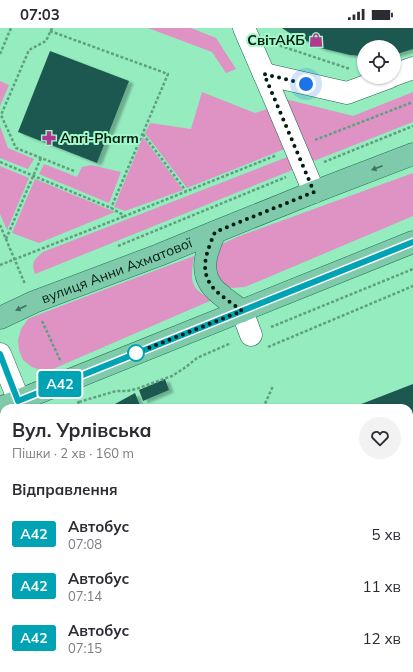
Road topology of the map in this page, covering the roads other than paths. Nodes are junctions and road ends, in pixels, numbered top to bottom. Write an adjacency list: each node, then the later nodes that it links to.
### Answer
1 (246, 32): 4 (street)
2 (413, 68): 3 (street)
3 (401, 72)
4 (264, 74): 5 (street); 7 (street)
5 (371, 84)
6 (413, 154): 7 (main road, вулиця Анни Ахматової, one-way to 7)
7 (314, 192): 8 (main road, вулиця Анни Ахматової)
8 (215, 232): 10 (main road); 11 (main road, вулиця Анни Ахматової, one-way to 11)
9 (413, 242): 10 (main road)
10 (242, 311): 12 (street); 15 (main road)
11 (0, 318)
12 (259, 342)
13 (0, 354): 14 (street)
14 (12, 404)
15 (17, 404)

